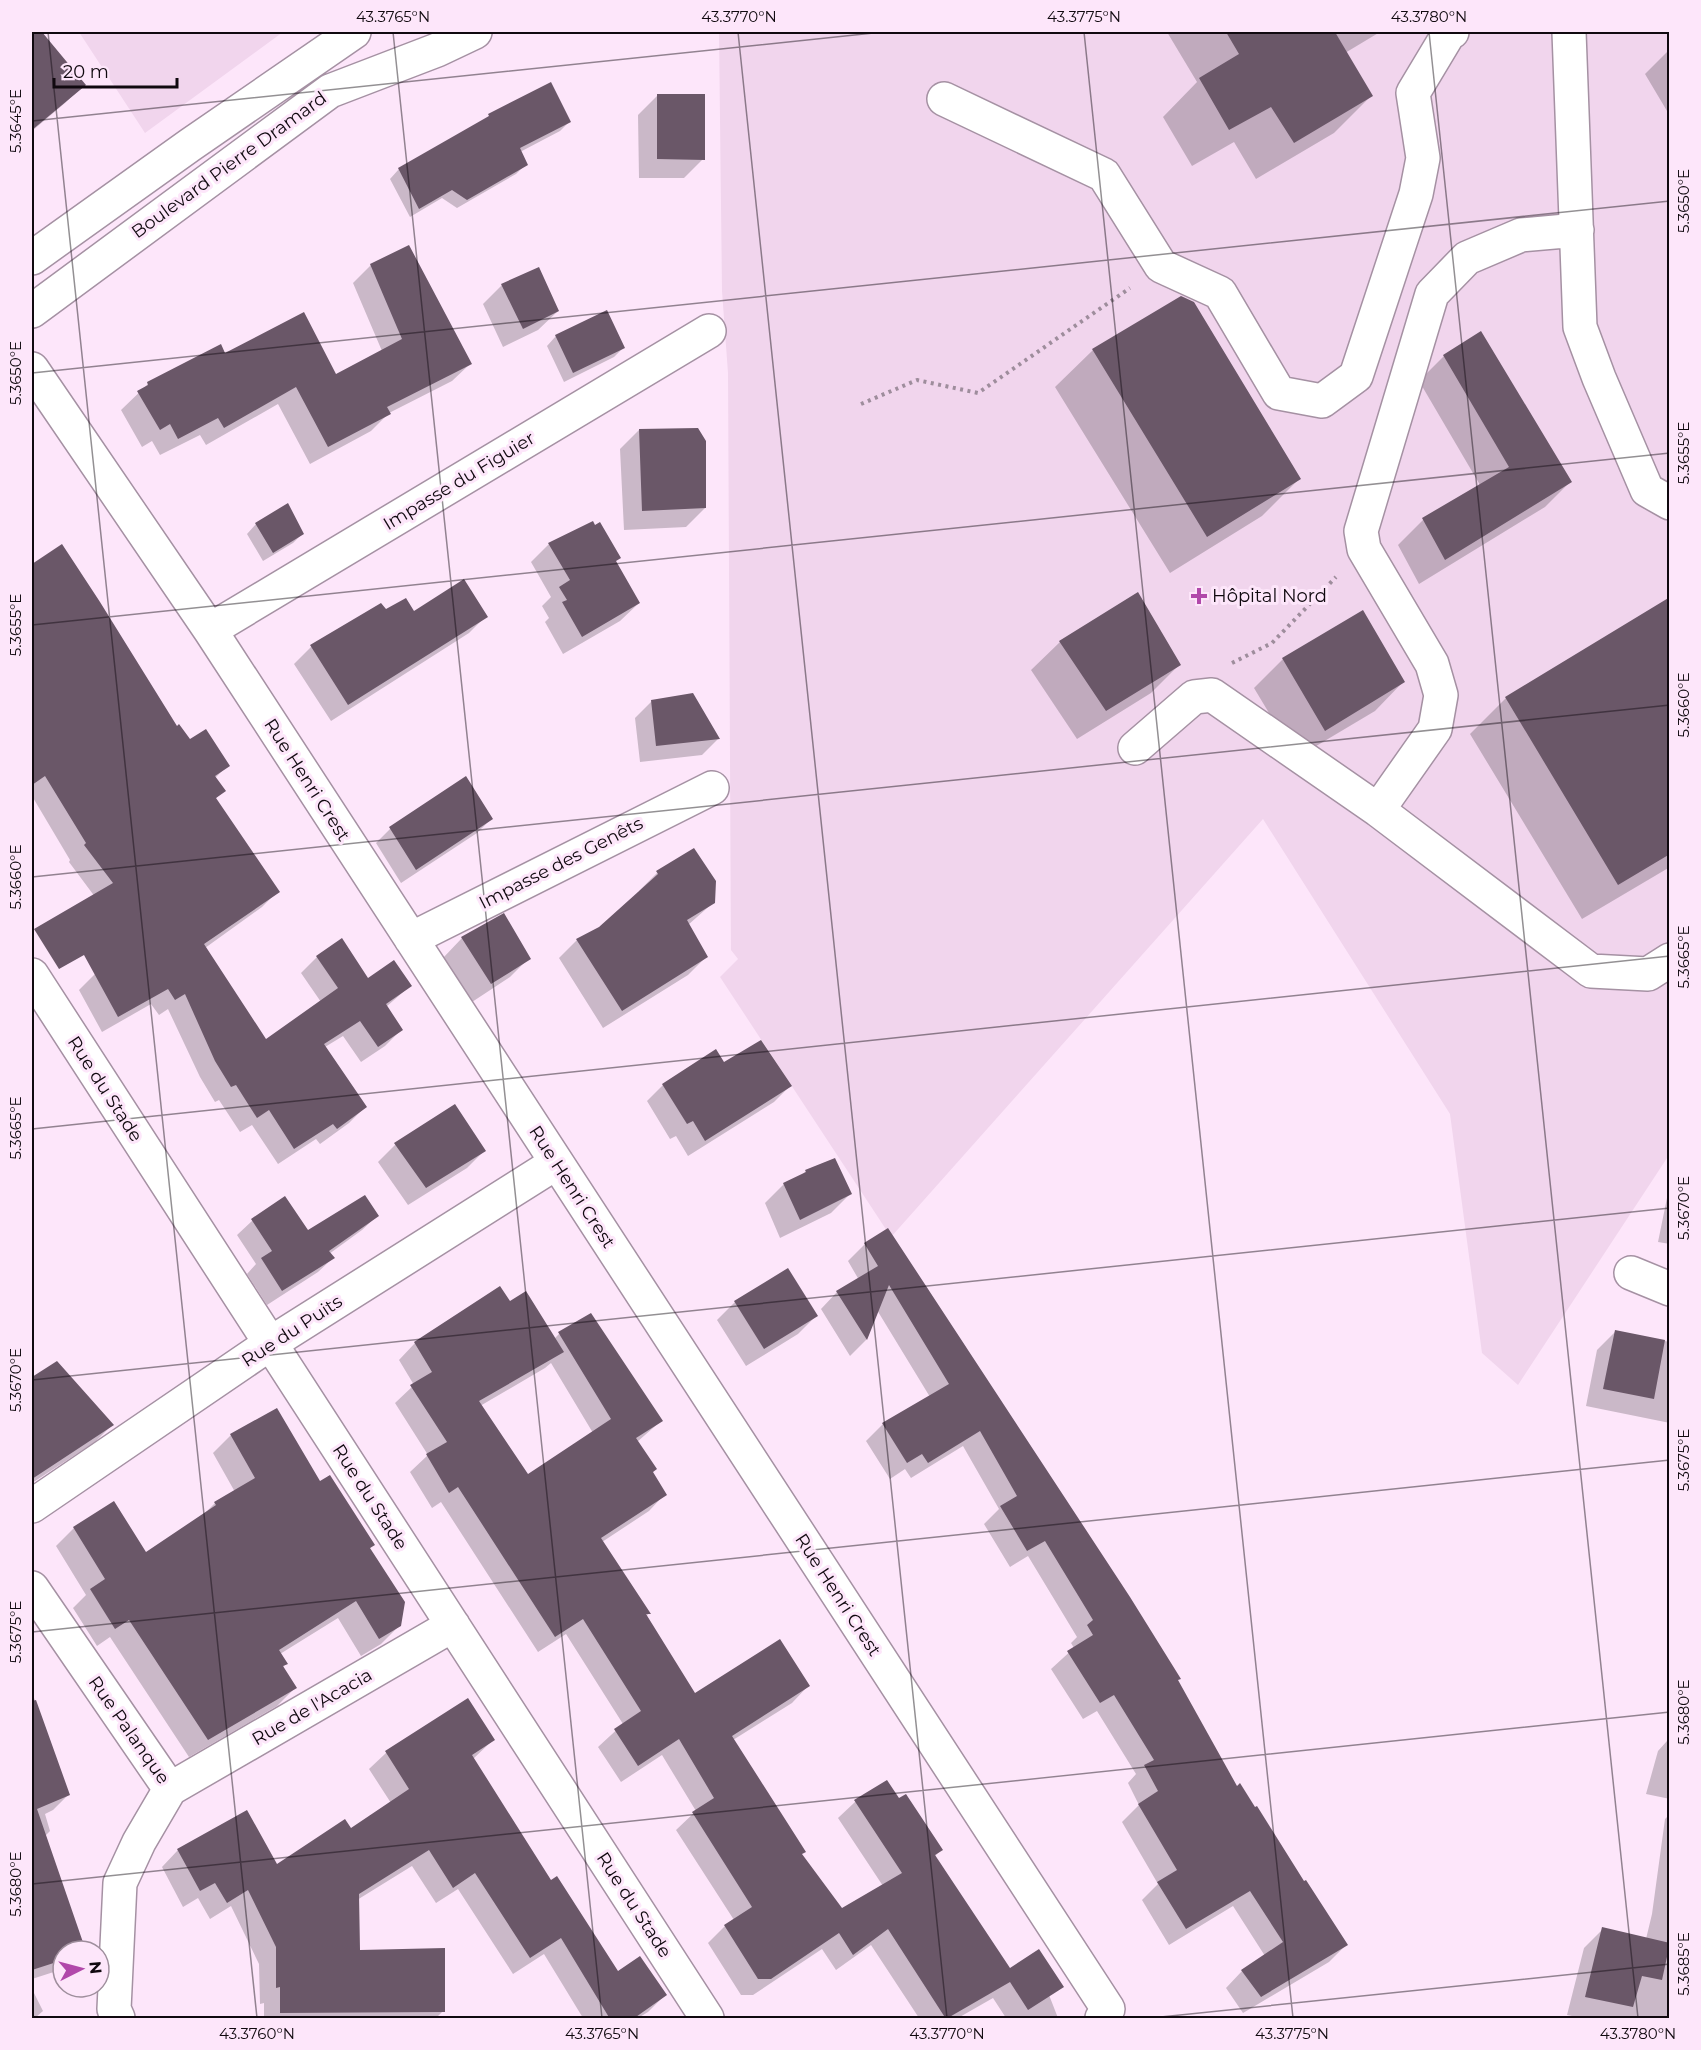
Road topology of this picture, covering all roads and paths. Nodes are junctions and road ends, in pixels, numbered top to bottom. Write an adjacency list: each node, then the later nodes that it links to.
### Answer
1 (354, 32): 7 (street, Boulevard Pierre Dramard)
2 (475, 32): 9 (street, Boulevard Pierre Dramard)
3 (1452, 32): 8 (street)
4 (1569, 32): 6 (street)
5 (944, 99): 8 (street)
6 (1577, 230): 13 (street); 14 (street)
7 (32, 258)
8 (1161, 266): 12 (path)
9 (32, 311)
10 (709, 331): 15 (street, Impasse du Figuier)
11 (32, 369): 15 (street, Rue Henri Crest)
12 (861, 404)
13 (1670, 503)
14 (1364, 549): 16 (path); 19 (street)
15 (210, 630): 20 (street, Rue Henri Crest)
16 (1232, 663)
17 (1135, 748): 19 (street)
18 (712, 788): 20 (street, Impasse des Genêts)
19 (1378, 810): 21 (street)
20 (411, 939): 23 (street, Rue Henri Crest)
21 (1670, 960)
22 (32, 975): 26 (street, Rue du Stade)
23 (556, 1163): 26 (street, Rue du Puits); 31 (street, Rue Henri Crest)
24 (1631, 1273): 25 (street)
25 (1670, 1289)
26 (271, 1343): 27 (street, Rue du Puits); 29 (street, Rue du Stade)
27 (32, 1506)
28 (32, 1588): 30 (street, Rue Palanque)
29 (453, 1625): 30 (street, Rue de l'Acacia); 33 (street, Rue du Stade)
30 (170, 1789): 32 (street, Rue Palanque)
31 (1105, 2014)
32 (118, 2019)
33 (707, 2019)

